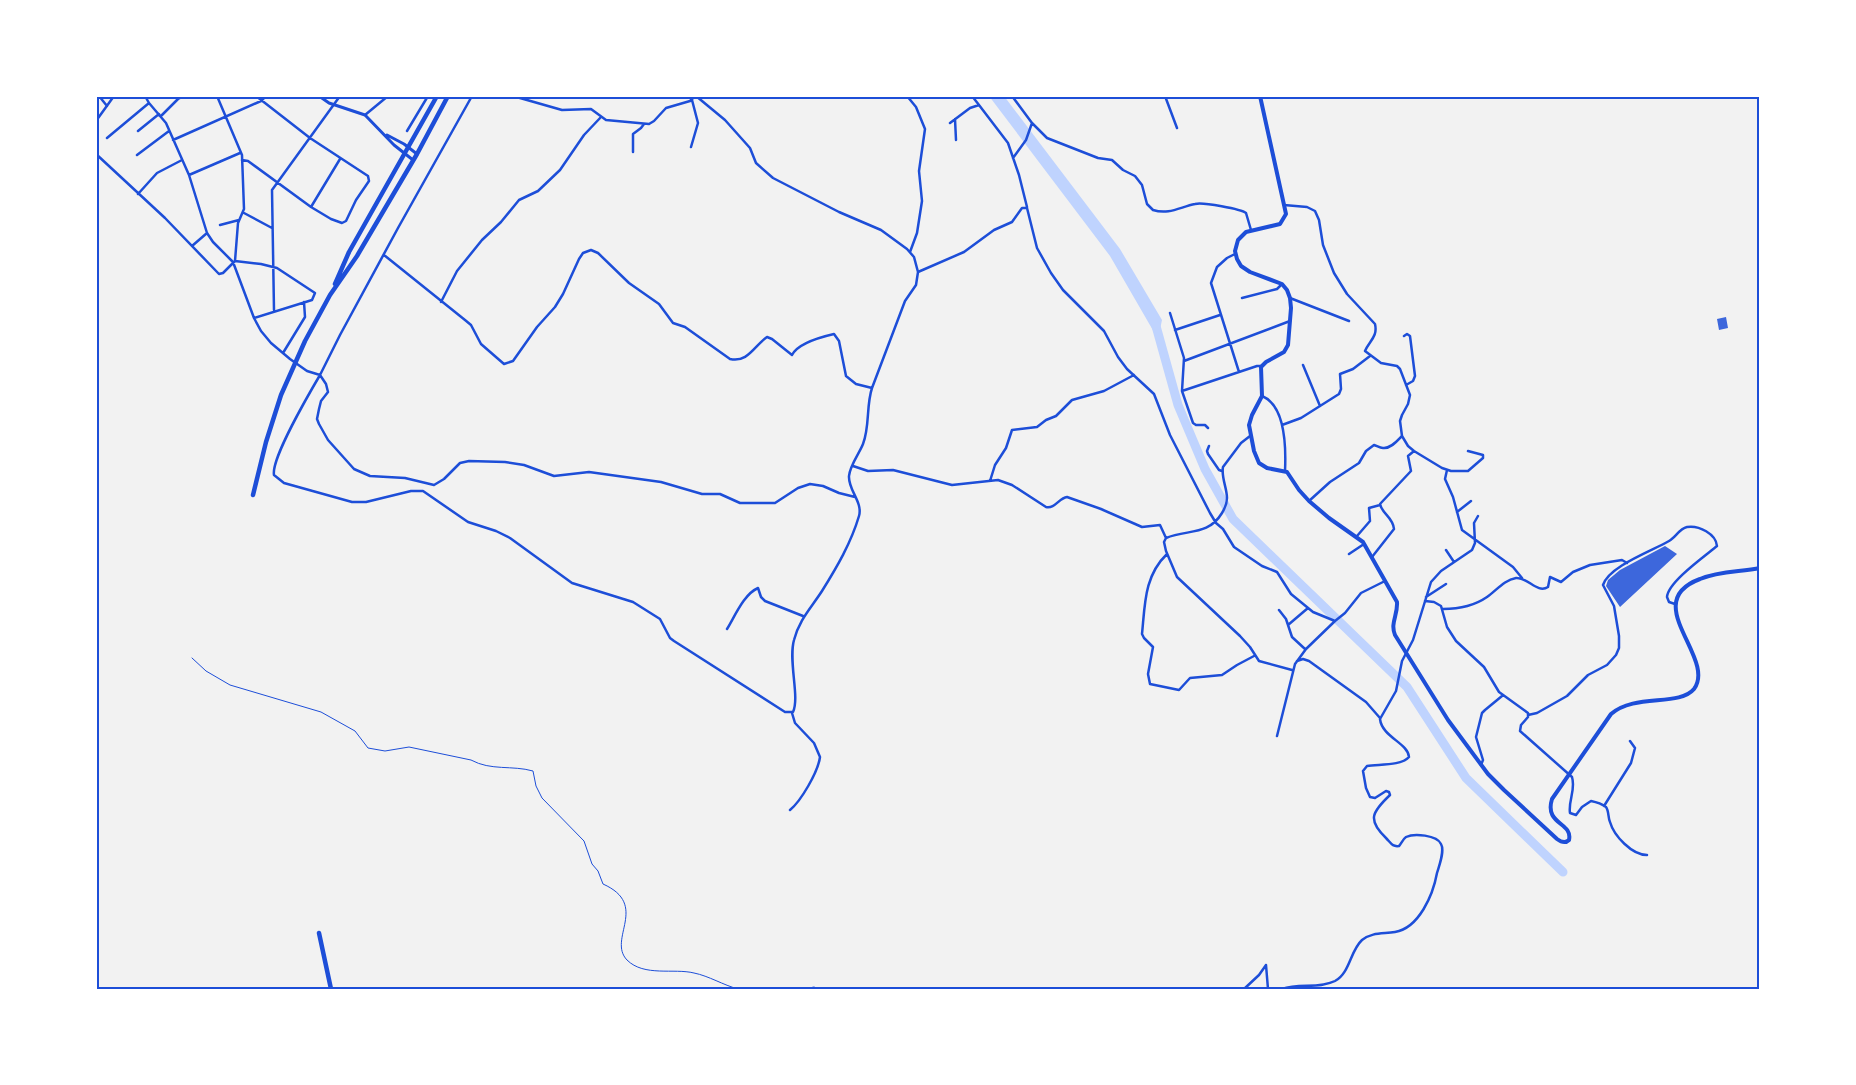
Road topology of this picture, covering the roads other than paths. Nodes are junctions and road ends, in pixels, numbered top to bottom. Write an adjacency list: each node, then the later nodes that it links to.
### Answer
1 (99, 96): 27 (street)
2 (114, 96): 27 (street)
3 (145, 96): 24 (street)
4 (184, 96): 28 (street)
5 (217, 96): 30 (street)
6 (256, 96): 23 (street)
7 (266, 96): 23 (street)
8 (319, 96): 25 (street)
9 (340, 96): 25 (street)
10 (388, 96): 29 (street)
11 (428, 96): 40 (street)
12 (437, 96): 46 (main road)
13 (448, 96): 52 (main road)
14 (472, 96): 74 (street)
15 (513, 96): 31 (street)
16 (696, 96): 22 (street); 72 (street)
17 (907, 96): 72 (street)
18 (972, 96): 26 (street)
19 (1012, 96): 35 (street)
20 (1166, 96): 37 (street)
21 (1260, 96): 62 (main road)
22 (692, 100): 36 (street); 47 (street)
23 (261, 101): 30 (street); 43 (street)
24 (149, 104): 28 (street); 42 (street)
25 (334, 105): 29 (street); 43 (street)
26 (979, 105): 33 (street); 55 (street)
27 (107, 106): 32 (street)
28 (160, 115): 38 (street); 39 (street)
29 (365, 115): 41 (street)
30 (225, 117): 44 (street); 49 (street)
31 (601, 117): 36 (street); 83 (street)
32 (97, 119)
33 (956, 119): 34 (street); 45 (street)
34 (950, 123)
35 (1032, 123): 55 (street); 69 (street)
36 (644, 124): 48 (street)
37 (1177, 128)
38 (169, 130): 44 (street); 53 (street)
39 (138, 131)
40 (407, 131)
41 (384, 134): 46 (street); 51 (street)
42 (107, 138)
43 (310, 138): 54 (street); 60 (street)
44 (173, 140): 56 (street)
45 (956, 140)
46 (409, 147): 51 (main road); 52 (street)
47 (691, 147)
48 (633, 152)
49 (241, 153): 57 (street); 59 (street)
50 (96, 154): 61 (street)
51 (405, 154): 58 (street); 79 (main road)
52 (417, 154): 58 (main road)
53 (136, 156)
54 (340, 158): 63 (street); 63 (street)
55 (1013, 158): 64 (street)
56 (182, 159): 59 (street); 61 (street)
57 (242, 160): 60 (street); 65 (street)
58 (413, 160): 79 (main road)
59 (189, 175): 70 (street)
60 (277, 182): 63 (street); 68 (street)
61 (138, 194): 71 (street)
62 (1284, 205): 69 (main road); 94 (street)
63 (311, 207)
64 (1027, 208): 77 (street); 100 (street)
65 (244, 212): 66 (street); 68 (street)
66 (239, 220): 67 (street); 75 (street)
67 (220, 225)
68 (272, 228): 76 (street)
69 (1251, 230): 73 (main road)
70 (207, 233): 71 (street); 75 (street)
71 (192, 246): 75 (street)
72 (910, 252): 77 (street)
73 (1236, 254): 78 (main road); 86 (street)
74 (384, 255): 83 (street); 99 (street)
75 (234, 262): 76 (street); 87 (street)
76 (273, 267): 82 (street); 84 (street)
77 (918, 272): 102 (street)
78 (1282, 284): 80 (street); 81 (main road)
79 (330, 295): 118 (main road)
80 (1242, 298)
81 (1290, 298): 88 (main road); 89 (street)
82 (304, 302): 84 (street); 93 (street)
83 (441, 302): 102 (street)
84 (274, 310): 87 (street)
85 (1170, 313): 90 (street)
86 (1220, 315): 90 (street); 92 (street)
87 (254, 318): 93 (street)
88 (1290, 321): 92 (street); 97 (main road)
89 (1349, 321)
90 (1175, 330): 95 (street)
91 (1404, 336): 101 (street)
92 (1230, 344): 95 (street); 98 (street)
93 (283, 353): 99 (street)
94 (1370, 356): 101 (street); 105 (street)
95 (1184, 361): 103 (street)
96 (1303, 365): 105 (street)
97 (1262, 366): 98 (street); 104 (main road)
98 (1240, 372): 103 (street)
99 (320, 375): 119 (street); 155 (street)
100 (1134, 375): 117 (street); 125 (street)
101 (1406, 385): 109 (street)
102 (872, 388): 113 (street)
103 (1182, 390): 107 (street)
104 (1262, 396): 106 (street); 108 (main road)
105 (1320, 406): 106 (street)
106 (1282, 425): 116 (street)
107 (1208, 428)
108 (1250, 436): 115 (street); 116 (main road)
109 (1402, 436): 111 (street); 120 (street)
110 (1209, 446): 115 (street)
111 (1414, 451): 114 (street); 122 (street)
112 (1468, 451): 114 (street)
113 (853, 466): 117 (street); 119 (street)
114 (1447, 470): 123 (street)
115 (1222, 471): 125 (street)
116 (1285, 471): 120 (main road)
117 (990, 481): 127 (street)
118 (252, 495)
119 (855, 497): 145 (street)
120 (1309, 501): 126 (main road)
121 (1471, 501): 123 (street)
122 (1380, 505): 126 (street); 133 (street)
123 (1457, 512): 128 (street)
124 (1478, 516): 128 (street)
125 (1216, 523): 127 (street); 142 (street)
126 (1357, 536): 129 (main road)
127 (1166, 538): 131 (street)
128 (1475, 540): 134 (street); 137 (street)
129 (1364, 544): 132 (street); 133 (main road)
130 (1446, 550): 134 (street)
131 (1167, 554): 151 (street); 151 (street)
132 (1349, 554)
133 (1372, 558): 138 (main road)
134 (1454, 562): 140 (street)
135 (1627, 563): 137 (street); 141 (street); 156 (street)
136 (1760, 568): 141 (main road)
137 (1522, 578): 143 (street)
138 (1386, 581): 146 (street); 150 (main road)
139 (1446, 584): 140 (street)
140 (1425, 599): 143 (street); 150 (street)
141 (1675, 604): 161 (main road)
142 (1308, 608): 146 (street); 147 (street)
143 (1443, 609): 154 (street)
144 (1279, 610): 147 (street)
145 (803, 616): 148 (street); 155 (street)
146 (1335, 621): 149 (street)
147 (1288, 626): 149 (street)
148 (727, 629)
149 (1306, 649): 152 (street)
150 (1406, 652): 157 (street); 160 (main road)
151 (1254, 656): 153 (street)
152 (1295, 664): 153 (street); 157 (street)
153 (1292, 670): 158 (street)
154 (1503, 695): 156 (street); 160 (street)
155 (792, 713): 163 (street)
156 (1528, 715): 161 (street)
157 (1380, 719): 169 (street)
158 (1277, 736)
159 (1630, 741): 162 (street)
160 (1481, 765): 161 (main road)
161 (1570, 774): 162 (street)
162 (1604, 806): 164 (street)
163 (790, 810)
164 (1647, 854)
165 (319, 933): 166 (main road)
166 (330, 989)
167 (1244, 989): 168 (street)
168 (1268, 989)
169 (1282, 989)

